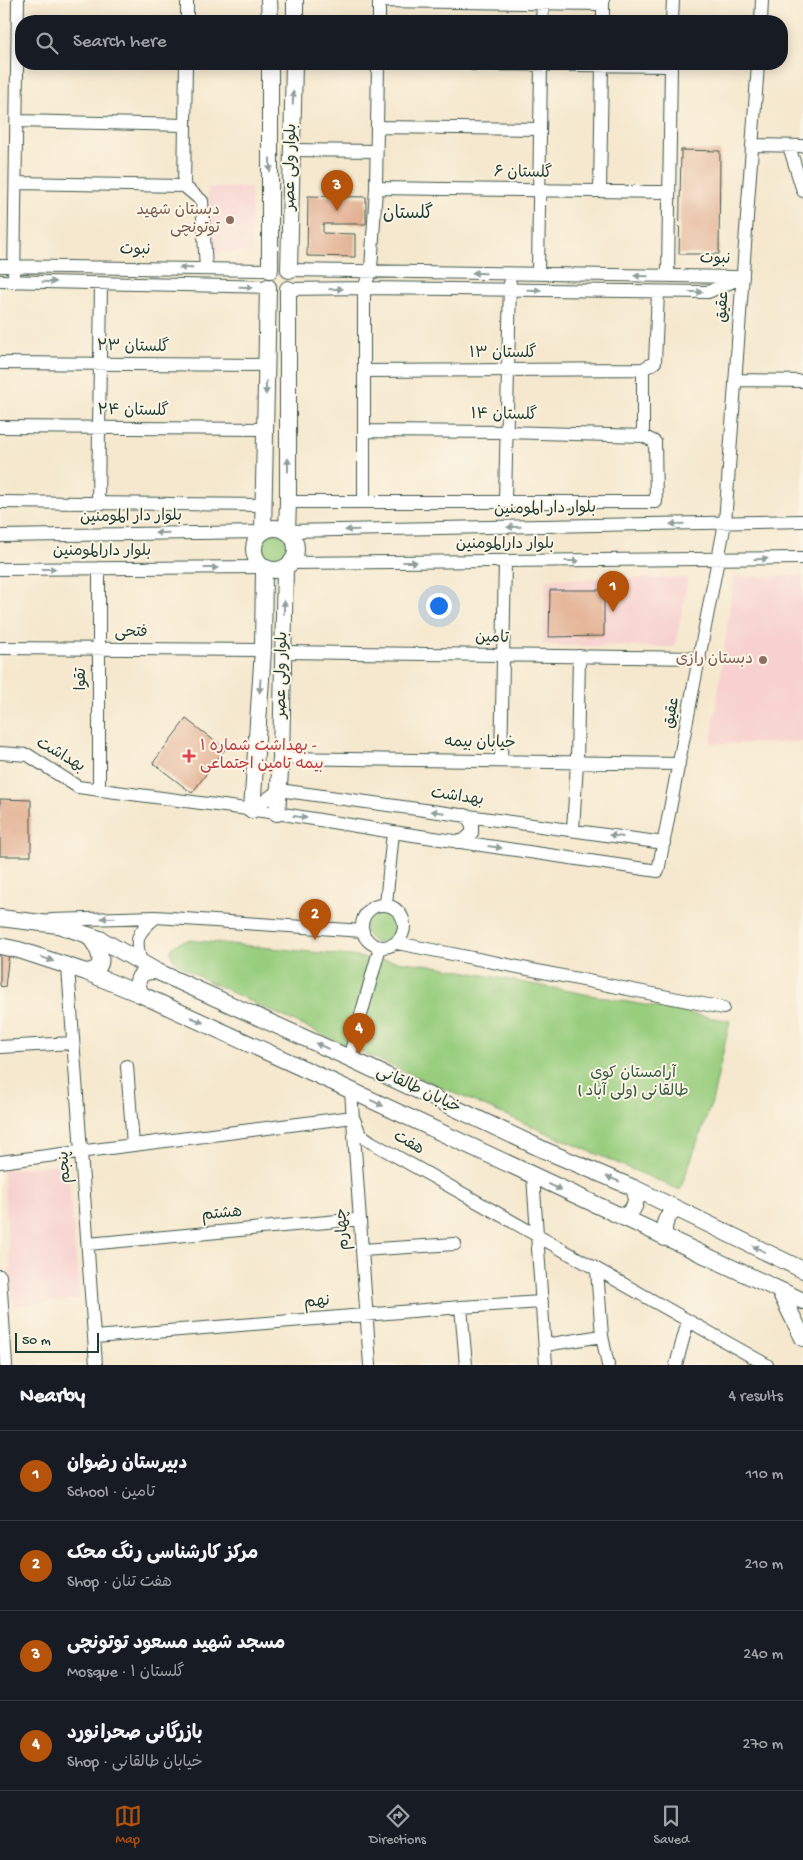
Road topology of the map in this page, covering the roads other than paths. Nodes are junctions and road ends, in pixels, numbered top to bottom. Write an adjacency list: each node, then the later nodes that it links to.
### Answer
1 (18, 0): 11 (street)
2 (187, 0): 12 (street)
3 (269, 0): 13 (main road)
4 (294, 0): 14 (main road)
5 (379, 0): 10 (street); 15 (street)
6 (673, 0): 18 (street)
7 (762, 0): 19 (street)
8 (560, 2): 9 (street); 10 (street)
9 (603, 2): 17 (street)
10 (542, 3): 16 (street)
11 (18, 15)
12 (186, 15)
13 (270, 15)
14 (295, 15)
15 (379, 15)
16 (542, 15)
17 (603, 15)
18 (672, 15)
19 (761, 15)
20 (19, 70): 29 (street)
21 (186, 70): 30 (street)
22 (270, 70): 48 (main road, بلوار ولی عصر, one-way to 48)
23 (294, 70): 36 (main road, بلوار ولی عصر, one-way to 23)
24 (378, 70): 31 (street)
25 (542, 70): 32 (street)
26 (602, 70): 42 (street)
27 (671, 70): 44 (street)
28 (758, 70): 33 (street, عقیق)
29 (17, 121): 30 (street); 38 (street)
30 (185, 125): 39 (street)
31 (377, 127): 32 (street); 37 (street)
32 (540, 129): 41 (street)
33 (752, 145): 34 (street); 54 (street, عقیق)
34 (789, 146): 35 (street); 43 (street)
35 (803, 146)
36 (292, 150): 37 (street); 49 (main road, بلوار ولی عصر)
37 (376, 151): 40 (street)
38 (16, 183): 39 (street); 46 (street)
39 (184, 186): 47 (street)
40 (376, 188): 41 (street, گلستان ۶); 50 (street)
41 (539, 190): 42 (street, گلستان ۶); 52 (street)
42 (600, 191): 44 (street, گلستان ۶)
43 (803, 191)
44 (669, 192): 53 (street)
45 (0, 266): 46 (street, نبوت)
46 (15, 266): 47 (street, نبوت, one-way to 46); 56 (street)
47 (206, 269): 48 (street, نبوت)
48 (270, 270): 49 (main road); 58 (main road)
49 (289, 270): 50 (street, نبوت); 60 (main road)
50 (371, 270): 51 (street, نبوت, one-way to 50); 59 (street)
51 (510, 273): 52 (street, نبوت); 61 (street)
52 (538, 274): 53 (street, نبوت, one-way to 52)
53 (668, 276): 54 (street, نبوت)
54 (743, 277): 62 (street, نبوت, one-way to 54); 69 (street, عقیق)
55 (0, 281): 56 (street, نبوت)
56 (14, 282): 57 (street, نبوت, one-way to 57)
57 (101, 284): 58 (street, نبوت, one-way to 58); 64 (street)
58 (268, 287): 60 (main road); 65 (main road)
59 (364, 288): 60 (street, نبوت, one-way to 59); 61 (street, نبوت); 68 (street)
60 (288, 290): 79 (main road, one-way to 60)
61 (509, 290): 62 (street, نبوت, one-way to 62); 66 (street)
62 (658, 292): 67 (street)
63 (0, 363): 64 (street, گلستان ۲۳)
64 (100, 364): 65 (street, گلستان ۲۳); 72 (street)
65 (266, 365): 73 (main road, one-way to 73)
66 (508, 370): 67 (street, گلستان ۱۳); 68 (street, گلستان ۱۳); 75 (street)
67 (643, 370): 76 (street)
68 (364, 371): 74 (street)
69 (736, 380): 70 (street); 84 (street, عقیق)
70 (803, 381)
71 (0, 427): 72 (street, گلستان ۲۴)
72 (99, 428): 73 (street, گلستان ۲۴); 81 (street)
73 (265, 429): 82 (main road)
74 (364, 431): 75 (street, گلستان ۱۴); 80 (street)
75 (506, 432): 76 (street, گلستان ۱۴); 77 (street)
76 (643, 436): 77 (street)
77 (505, 501): 80 (street)
78 (0, 502): 81 (street)
79 (288, 502): 80 (street); 85 (main road)
80 (364, 502)
81 (98, 503): 82 (street)
82 (263, 505): 86 (main road)
83 (803, 521): 84 (street, بلوار دار المومنین)
84 (725, 523): 85 (street, بلوار دار المومنین, one-way to 85); 89 (street, عقیق)
85 (287, 531): 86 (main road); 91 (main road)
86 (263, 532): 87 (street, بلوار دار المومنین, one-way to 87); 92 (main road)
87 (0, 536)
88 (803, 558): 89 (street, one-way to 88)
89 (719, 560): 90 (street, بلوار دارالمومنین, one-way to 89); 101 (street, عقیق)
90 (505, 561): 91 (street, بلوار دارالمومنین, one-way to 90); 99 (street)
91 (288, 565): 92 (main road); 98 (main road, بلوار ولی عصر, one-way to 91)
92 (264, 567): 93 (street, بلوار دارالمومنین, one-way to 92); 97 (main road, بلوار ولی عصر)
93 (99, 568): 94 (street, بلوار دارالمومنین, one-way to 93); 96 (street, تقوا)
94 (0, 569)
95 (0, 648): 96 (street, فتحی)
96 (98, 649): 97 (street, فتحی); 107 (street, تقوا)
97 (263, 650): 109 (main road, بلوار ولی عصر, one-way to 109)
98 (283, 652): 99 (street, تامین); 103 (main road, بلوار ولی عصر)
99 (503, 655): 100 (street, تامین); 104 (street)
100 (579, 656): 101 (street, تامین); 105 (street)
101 (700, 658): 106 (street, عقیق)
102 (0, 753): 107 (street, بهداشت)
103 (281, 758): 104 (street, خیابان بیمه); 108 (main road, بلوار ولی عصر)
104 (501, 761): 105 (street, خیابان بیمه)
105 (577, 762): 106 (street, خیابان بیمه); 112 (street)
106 (679, 764): 115 (street, عقیق)
107 (99, 790): 109 (street, بهداشت)
108 (279, 790): 109 (street); 110 (main road, بلوار ولی عصر); 111 (street, بهداشت, one-way to 108)
109 (252, 810): 110 (street, بهداشت)
110 (277, 813): 113 (street, بهداشت, one-way to 113)
111 (465, 815): 112 (street, بهداشت); 114 (street)
112 (573, 830): 115 (street, بهداشت, one-way to 112)
113 (393, 832): 114 (street, بهداشت); 117 (street)
114 (457, 842): 116 (street, بهداشت, one-way to 116)
115 (664, 843): 116 (street, عقیق)
116 (658, 872)
117 (386, 904): 121 (street); 123 (street)
118 (156, 917): 120 (street, one-way to 120); 121 (street); 126 (street)
119 (0, 918): 120 (main road, خیابان طالقانی)
120 (30, 921): 122 (main road, خیابان طالقانی)
121 (363, 931): 125 (street)
122 (88, 934): 126 (main road, خیابان طالقانی); 129 (main road)
123 (396, 943): 125 (street); 131 (street)
124 (0, 946): 127 (main road, خیابان طالقانی, one-way to 127)
125 (380, 947): 134 (street)
126 (141, 962): 128 (main road, خیابان طالقانی)
127 (68, 967): 129 (main road, خیابان طالقانی); 132 (street, پنجم)
128 (156, 971): 130 (main road); 134 (main road, خیابان طالقانی, one-way to 128)
129 (86, 972): 130 (main road, خیابان طالقانی)
130 (142, 995): 136 (main road, خیابان طالقانی, one-way to 136)
131 (723, 1008)
132 (73, 1043): 133 (street); 139 (street, پنجم)
133 (0, 1047)
134 (349, 1058): 142 (main road, خیابان طالقانی, one-way to 134)
135 (127, 1066): 138 (street)
136 (351, 1091): 137 (street, چهارم); 141 (main road, خیابان طالقانی, one-way to 141)
137 (353, 1117): 138 (street); 145 (street, چهارم); 146 (street, هفت)
138 (133, 1145): 139 (street)
139 (81, 1152): 140 (street); 148 (street, پنجم)
140 (0, 1162)
141 (533, 1176): 144 (main road, خیابان طالقانی, one-way to 144); 146 (street)
142 (634, 1188): 143 (main road, خیابان طالقانی); 144 (main road)
143 (677, 1209): 147 (main road); 152 (main road, خیابان طالقانی, one-way to 143)
144 (622, 1217): 147 (main road, خیابان طالقانی)
145 (360, 1219): 148 (street, هشتم); 150 (street, چهارم)
146 (538, 1237): 151 (street, هفت); 156 (street)
147 (665, 1238): 154 (main road, خیابان طالقانی)
148 (88, 1244): 161 (street, پنجم)
149 (455, 1244): 150 (street)
150 (362, 1250): 158 (street, چهارم)
151 (598, 1270): 159 (street, هفت); 160 (street)
152 (803, 1270)
153 (0, 1276): 164 (street)
154 (779, 1290): 155 (main road, خیابان طالقانی); 162 (main road)
155 (803, 1301)
156 (542, 1302): 157 (street, نهم); 163 (street)
157 (461, 1307): 158 (street, نهم); 167 (street)
158 (366, 1316): 161 (street, نهم); 166 (street, چهارم)
159 (688, 1321): 170 (street); 171 (street, هفت)
160 (602, 1336): 163 (street); 169 (street)
161 (94, 1337): 165 (street, پنجم)
162 (803, 1338)
163 (545, 1345): 168 (street)
164 (6, 1365)
165 (96, 1365)
166 (370, 1365)
167 (466, 1365)
168 (546, 1365)
169 (608, 1365)
170 (676, 1365)
171 (766, 1365)

